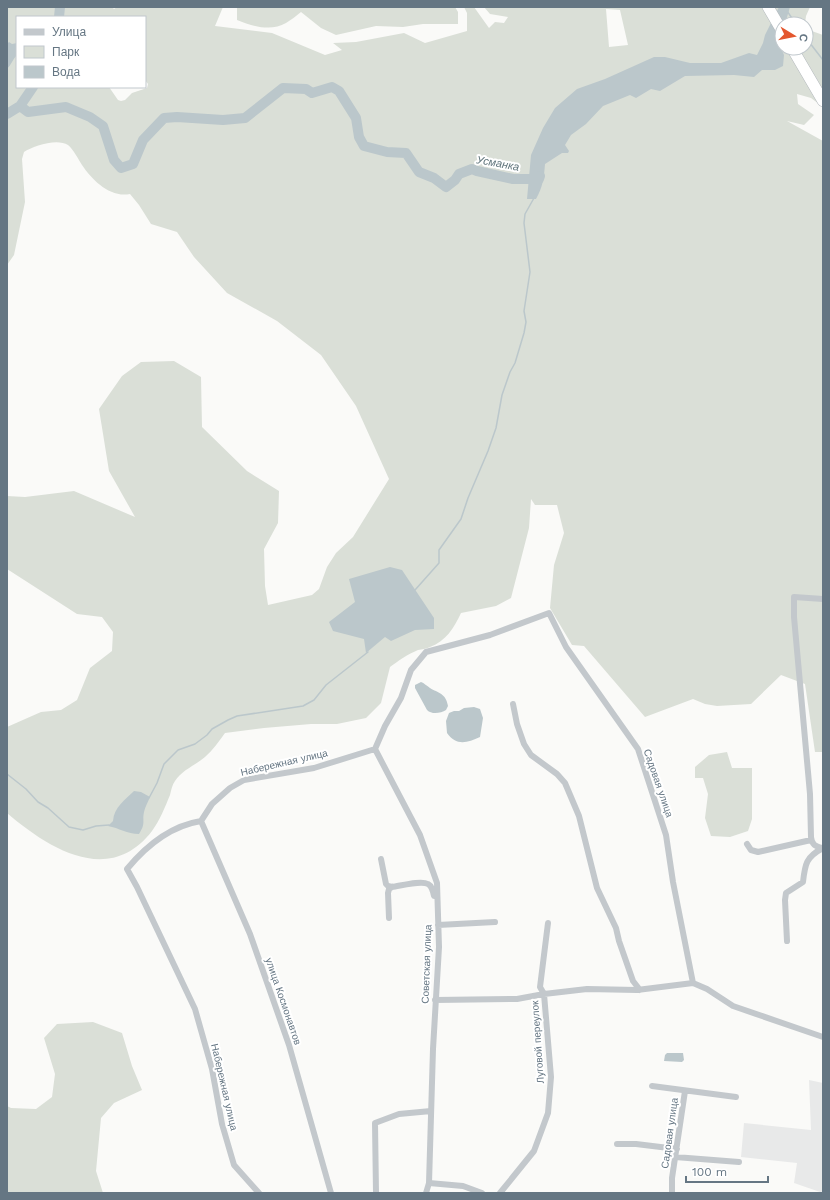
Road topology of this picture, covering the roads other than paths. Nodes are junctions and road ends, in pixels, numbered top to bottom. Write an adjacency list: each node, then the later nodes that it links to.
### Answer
1 (768, 7): 2 (highway)
2 (774, 17)
3 (797, 56): 4 (highway)
4 (823, 101)
5 (823, 599): 9 (street)
6 (513, 704): 21 (street)
7 (375, 749): 8 (street, Набережная улица); 14 (street, Советская улица); 20 (street, Садовая улица)
8 (201, 821): 34 (street, Набережная улица); 35 (street, улица Космонавтов)
9 (811, 840): 10 (street); 11 (street)
10 (747, 844)
11 (823, 848): 19 (street)
12 (381, 859): 13 (street)
13 (392, 887): 14 (street); 15 (street)
14 (437, 897): 18 (street, Советская улица)
15 (389, 918)
16 (495, 922): 18 (street)
17 (548, 923): 22 (street, Луговой переулок)
18 (438, 925): 23 (street, Советская улица)
19 (787, 941)
20 (693, 984): 21 (street); 24 (street)
21 (640, 990): 22 (street)
22 (544, 994): 23 (street); 39 (street, Луговой переулок)
23 (435, 1000): 28 (street, Советская улица)
24 (823, 1037)
25 (652, 1086): 26 (street)
26 (684, 1091): 27 (street); 30 (street, Садовая улица)
27 (736, 1097)
28 (431, 1111): 33 (street, Советская улица); 36 (street)
29 (617, 1144): 30 (street)
30 (677, 1149): 31 (street, Садовая улица)
31 (676, 1158): 32 (street); 40 (street, Садовая улица)
32 (739, 1162)
33 (429, 1183): 37 (street, Советская улица); 38 (street)
34 (258, 1193)
35 (331, 1193)
36 (376, 1193)
37 (426, 1193)
38 (482, 1193)
39 (500, 1193)
40 (672, 1193)

